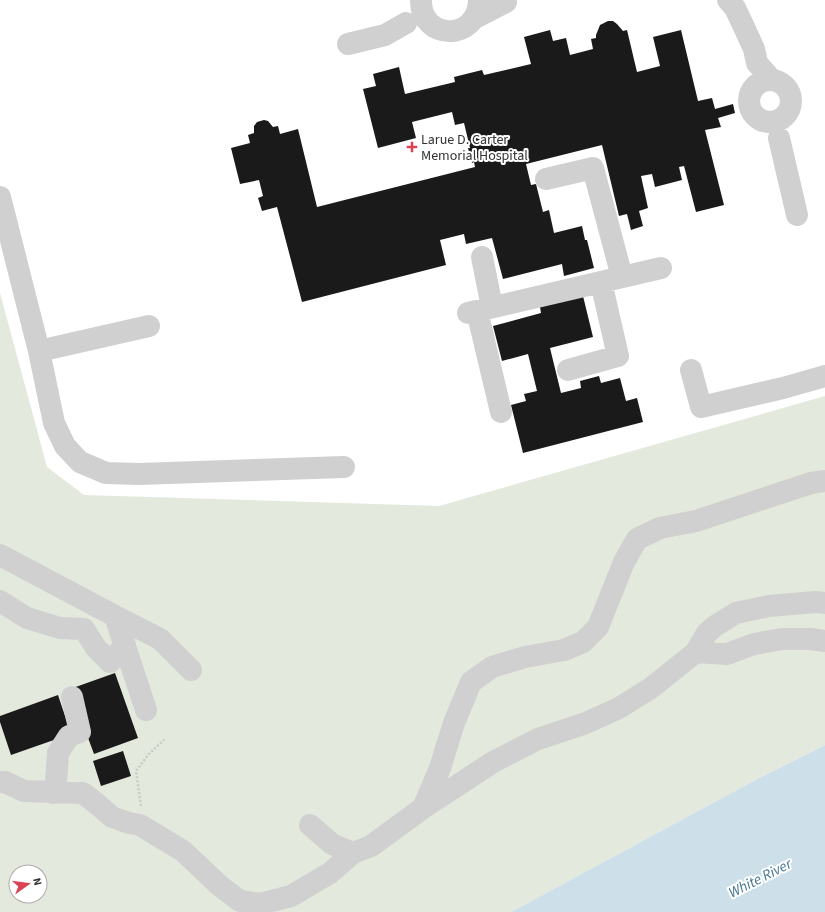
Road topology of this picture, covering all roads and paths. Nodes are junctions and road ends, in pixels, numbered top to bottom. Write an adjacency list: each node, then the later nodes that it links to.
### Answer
1 (728, 0): 8 (street)
2 (508, 1): 4 (street)
3 (420, 3): 5 (street); 6 (street)
4 (476, 10): 6 (street)
5 (406, 23): 6 (street); 7 (street)
6 (436, 28)
7 (348, 44)
8 (761, 75): 9 (street); 9 (street)
9 (776, 126): 12 (street)
10 (546, 179): 15 (street)
11 (0, 197): 18 (street)
12 (797, 215)
13 (482, 257): 16 (street)
14 (661, 268): 15 (street)
15 (612, 279): 16 (street); 19 (street)
16 (479, 310): 22 (street)
17 (149, 326): 18 (street)
18 (39, 350): 23 (street)
19 (568, 370)
20 (690, 370): 21 (street)
21 (825, 376)
22 (501, 412)
23 (344, 467)
24 (825, 481): 38 (street)
25 (0, 555): 28 (street)
26 (0, 601): 30 (street)
27 (825, 603): 31 (street)
28 (115, 616): 30 (street); 32 (street)
29 (825, 641): 31 (street)
30 (125, 645): 34 (street)
31 (696, 652): 38 (street)
32 (191, 670)
33 (72, 697): 37 (street)
34 (146, 710)
35 (166, 738): 39 (path)
36 (0, 782): 37 (street)
37 (53, 793): 39 (street)
38 (423, 808): 42 (street)
39 (140, 825): 43 (street)
40 (310, 825): 41 (street)
41 (332, 844): 42 (street); 43 (street)
42 (353, 853): 43 (street)
43 (330, 873)

